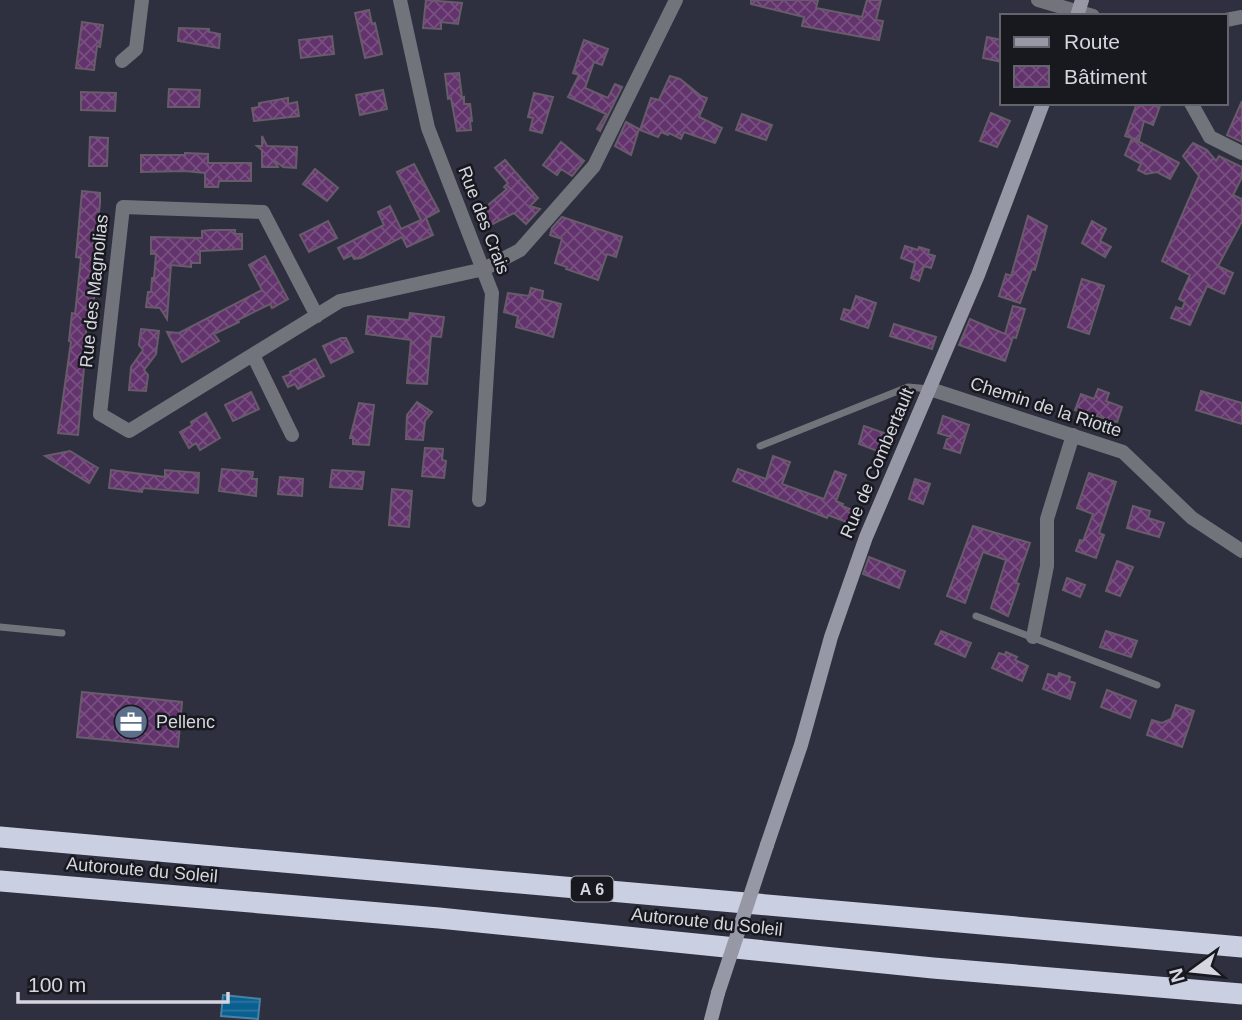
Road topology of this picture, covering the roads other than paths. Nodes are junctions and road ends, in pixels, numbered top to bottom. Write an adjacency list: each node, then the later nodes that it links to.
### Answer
1 (142, 0): 6 (street)
2 (400, 0): 10 (street, Rue des Crais)
3 (676, 0): 10 (street, Rue des Magnolias)
4 (1038, 0): 5 (street)
5 (1083, 11)
6 (122, 61)
7 (1042, 105): 13 (street, Rue de Combertault)
8 (1192, 105): 9 (street)
9 (1242, 153)
10 (484, 269): 11 (street, Rue des Magnolias); 17 (street, Rue des Crais)
11 (317, 316): 12 (street, Rue des Magnolias); 12 (street, Rue des Magnolias)
12 (253, 355): 14 (street)
13 (930, 389): 15 (street, Chemin de la Riotte); 16 (lane); 28 (street, Rue de Combertault, bridge)
14 (292, 435)
15 (1073, 435): 18 (street, Chemin de la Riotte); 22 (street)
16 (760, 446)
17 (479, 500)
18 (1242, 550)
19 (976, 615): 22 (lane)
20 (0, 627): 21 (lane)
21 (62, 633)
22 (1033, 637): 23 (lane)
23 (1157, 685)
24 (0, 838): 26 (highway, Autoroute du Soleil / A 6)
25 (0, 881): 27 (highway, Autoroute du Soleil)
26 (1242, 947)
27 (1242, 994)
28 (710, 1020)

